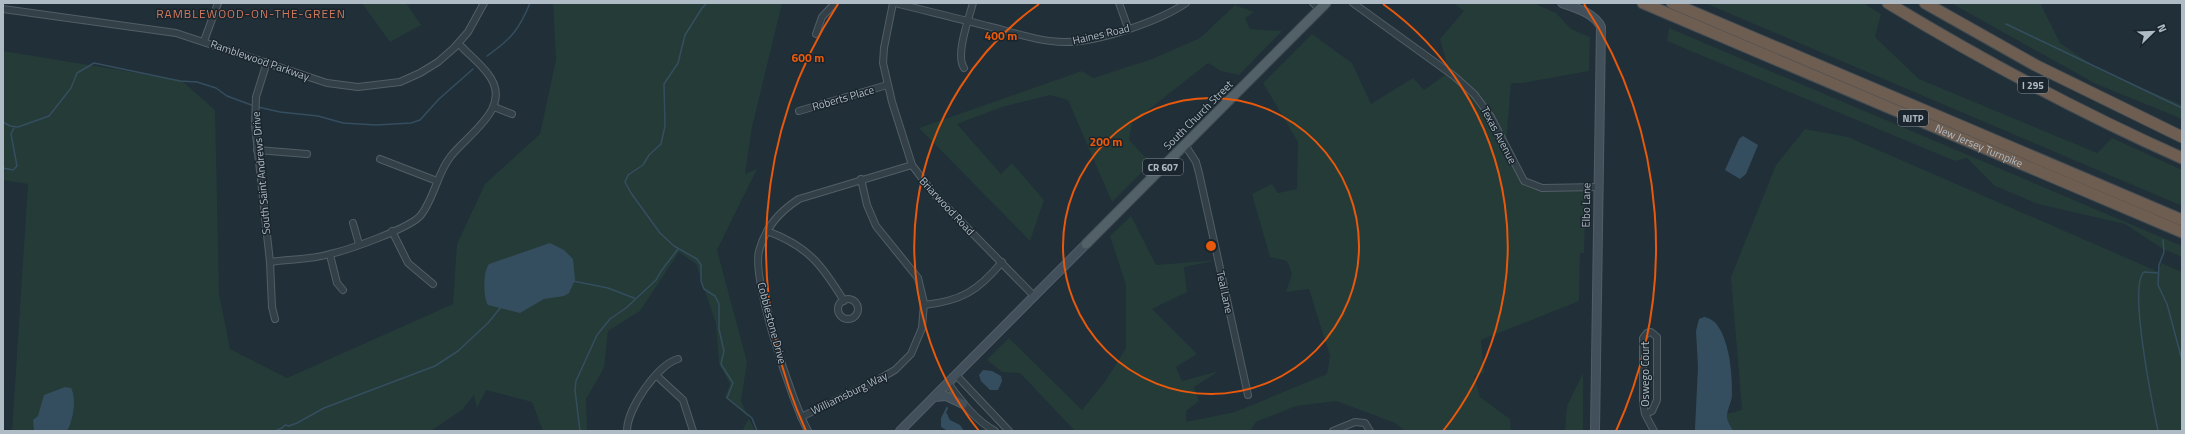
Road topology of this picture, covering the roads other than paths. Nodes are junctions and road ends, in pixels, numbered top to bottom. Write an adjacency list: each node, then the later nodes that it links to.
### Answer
1 (218, 3): 19 (street)
2 (484, 3): 20 (street, Ramblewood Parkway)
3 (835, 3): 18 (street)
4 (894, 3): 16 (street, Haines Road); 23 (street, Briarwood Road)
5 (973, 3): 16 (street)
6 (1119, 3): 17 (street)
7 (1186, 3): 17 (street, Haines Road)
8 (1353, 3): 36 (street, Texas Avenue)
9 (1562, 3): 36 (street, Elbo Lane)
10 (1643, 3): 41 (highway, New Jersey Turnpike / NJTP)
11 (1672, 3): 37 (highway, New Jersey Turnpike / NJTP)
12 (1888, 3): 31 (highway, I 295)
13 (1925, 3): 27 (highway, I 295)
14 (1320, 5): 28 (main road, South Church Street / CR 607)
15 (3, 9): 19 (street, Ramblewood Parkway)
16 (968, 21): 17 (street, Haines Road); 22 (street)
17 (1128, 28)
18 (816, 34)
19 (204, 41): 21 (street, Ramblewood Parkway)
20 (459, 44): 21 (street, Ramblewood Parkway); 24 (street)
21 (267, 62): 29 (street, South Saint Andrews Drive)
22 (964, 68)
23 (888, 85): 25 (street, Roberts Place); 33 (street, Briarwood Road)
24 (494, 107): 26 (street); 35 (street)
25 (799, 111)
26 (512, 114)
27 (2182, 137)
28 (1185, 145): 43 (main road, South Church Street / CR 607); 57 (street, Teal Lane)
29 (257, 150): 30 (street); 45 (street, South Saint Andrews Drive)
30 (307, 154)
31 (2182, 158)
32 (380, 159): 35 (street)
33 (912, 165): 34 (street, Cobblestone Drive); 46 (street, Briarwood Road)
34 (861, 180): 40 (street, Cobblestone Drive); 51 (street, Williamsburg Way)
35 (436, 181): 39 (street)
36 (1598, 186): 70 (street, Elbo Lane)
37 (2182, 220)
38 (353, 223): 42 (street)
39 (392, 231): 42 (street); 47 (street)
40 (767, 231): 50 (street); 61 (street, Cobblestone Drive)
41 (2182, 232)
42 (359, 244): 44 (street)
43 (1086, 244): 49 (street)
44 (330, 255): 45 (street); 48 (street)
45 (270, 262): 52 (street, South Saint Andrews Drive)
46 (1002, 262): 49 (street, Briarwood Road); 51 (street)
47 (433, 284)
48 (343, 290)
49 (1034, 296): 54 (street)
50 (844, 301)
51 (924, 305): 61 (street, Williamsburg Way)
52 (275, 319)
53 (678, 359): 55 (street)
54 (956, 375): 56 (street); 67 (street)
55 (657, 376): 62 (street); 63 (street)
56 (948, 383): 58 (street); 59 (street)
57 (1248, 395)
58 (933, 398): 59 (street); 65 (street)
59 (963, 404): 66 (street)
60 (1645, 414): 60 (street, Oswego Court); 71 (street, Oswego Court)
61 (801, 417): 64 (street, Cobblestone Drive)
62 (627, 431)
63 (693, 431)
64 (808, 431)
65 (900, 431)
66 (994, 431)
67 (1009, 431)
68 (1333, 431): 69 (street)
69 (1370, 431)
70 (1595, 431)
71 (1654, 431)

